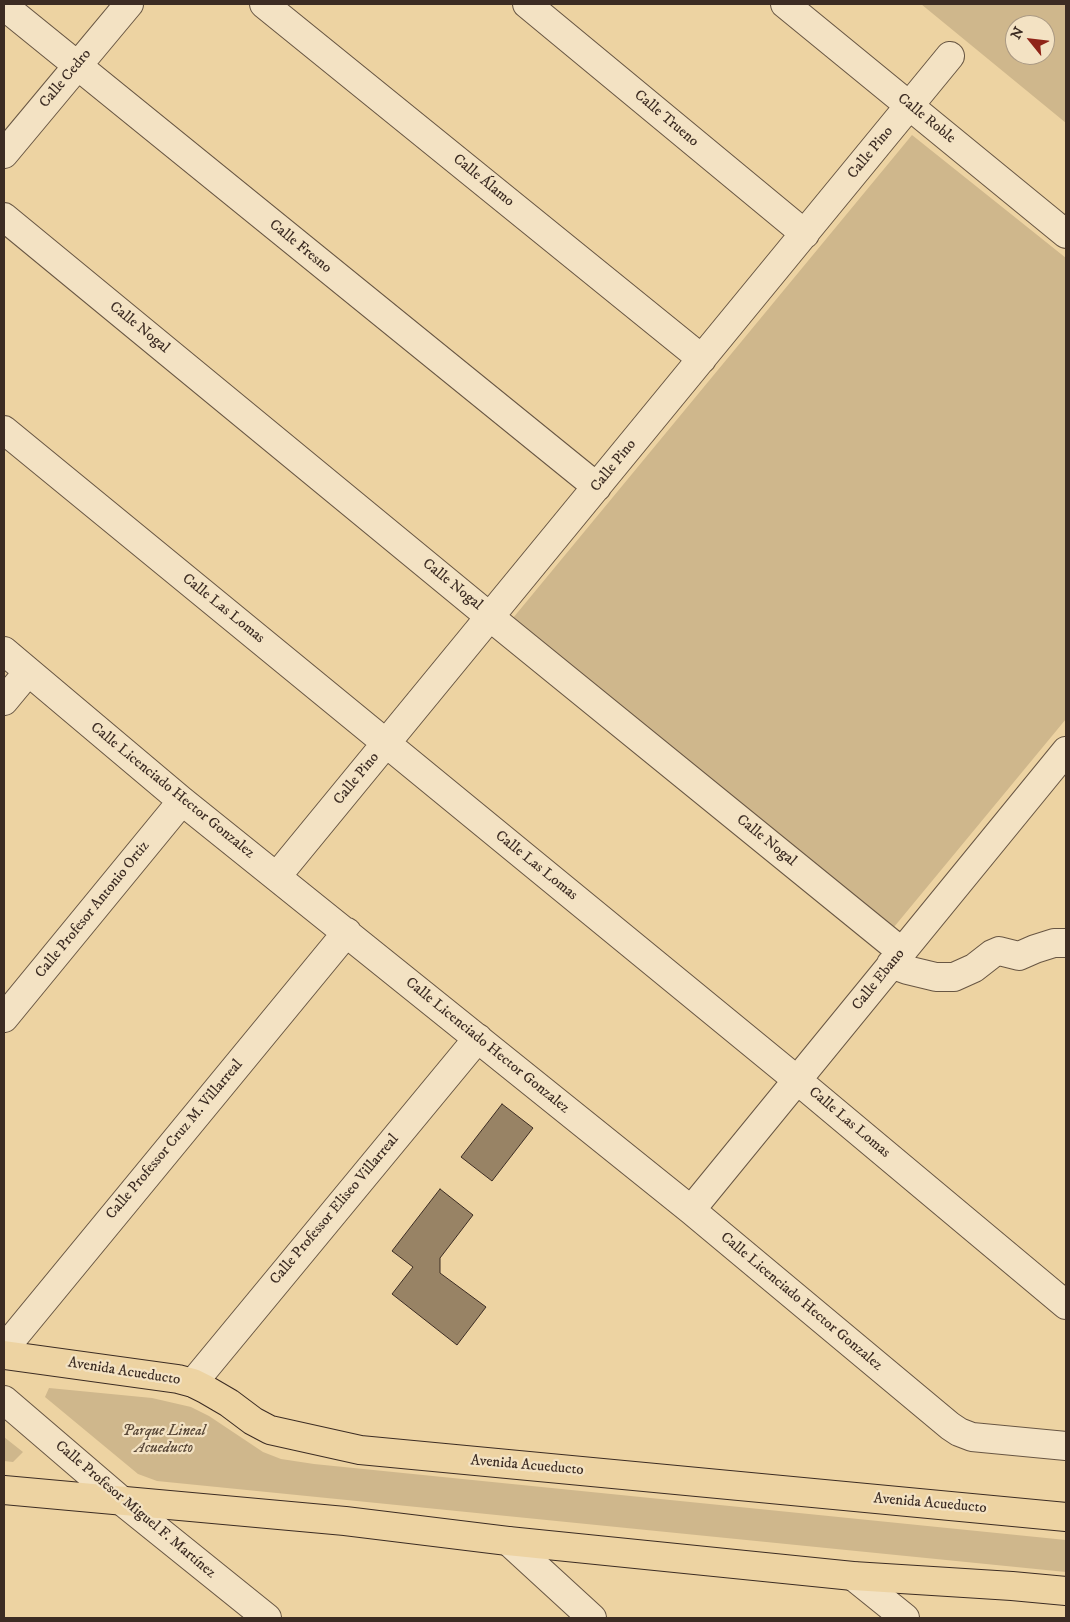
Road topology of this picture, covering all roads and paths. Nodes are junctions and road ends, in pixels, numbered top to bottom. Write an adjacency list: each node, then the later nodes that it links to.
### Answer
1 (129, 4): 7 (street, Calle Cedro)
2 (264, 4): 13 (street, Calle Álamo)
3 (526, 4): 11 (street, Calle Trueno)
4 (785, 4): 8 (street, Calle Roble)
5 (4, 6): 7 (street, Calle Fresno)
6 (950, 56): 8 (street, Calle Pino)
7 (77, 66): 9 (street, Calle Cedro); 15 (street, Calle Fresno)
8 (910, 106): 11 (street, Calle Pino); 12 (street, Calle Roble)
9 (4, 154)
10 (4, 217): 16 (street, Calle Nogal)
11 (804, 234): 13 (street, Calle Pino)
12 (1066, 234)
13 (702, 359): 15 (street, Calle Pino)
14 (4, 430): 20 (street, Calle Las Lomas)
15 (597, 487): 16 (street, Calle Pino)
16 (490, 617): 20 (street, Calle Pino); 26 (street, Calle Nogal)
17 (4, 651): 18 (street, Calle Licenciado Hector Gonzalez)
18 (28, 672): 19 (street); 22 (street, Calle Licenciado Hector Gonzalez)
19 (4, 701)
20 (387, 743): 23 (street, Calle Pino); 29 (street, Calle Las Lomas)
21 (1066, 751): 26 (street, Calle Ebano)
22 (182, 801): 23 (street, Calle Licenciado Hector Gonzalez); 27 (street, Calle Profesor Antonio Ortiz)
23 (277, 876): 24 (street, Calle Licenciado Hector Gonzalez)
24 (347, 932): 28 (street, Calle Licenciado Hector Gonzalez); 32 (street, Calle Professor Cruz M. Villarreal)
25 (1066, 943): 26 (street)
26 (897, 958): 29 (street, Calle Ebano)
27 (4, 1018)
28 (478, 1038): 30 (street, Calle Licenciado Hector Gonzalez); 34 (street, Calle Professor Eliseo Villarreal)
29 (797, 1080): 30 (street, Calle Ebano); 31 (street, Calle Las Lomas)
30 (691, 1210): 36 (street, Calle Licenciado Hector Gonzalez)
31 (1066, 1306)
32 (4, 1349)
33 (4, 1355): 34 (main road, Avenida Acueducto)
34 (192, 1382): 39 (main road, Avenida Acueducto)
35 (4, 1400): 38 (street, Calle Profesor Miguel F. Martínez)
36 (1066, 1446)
37 (4, 1490): 38 (main road)
38 (122, 1502): 40 (main road); 43 (street, Calle Profesor Miguel F. Martínez)
39 (1066, 1517)
40 (508, 1541): 41 (main road); 44 (street)
41 (853, 1576): 42 (main road); 45 (street)
42 (1066, 1591)
43 (267, 1618)
44 (592, 1618)
45 (905, 1618)

